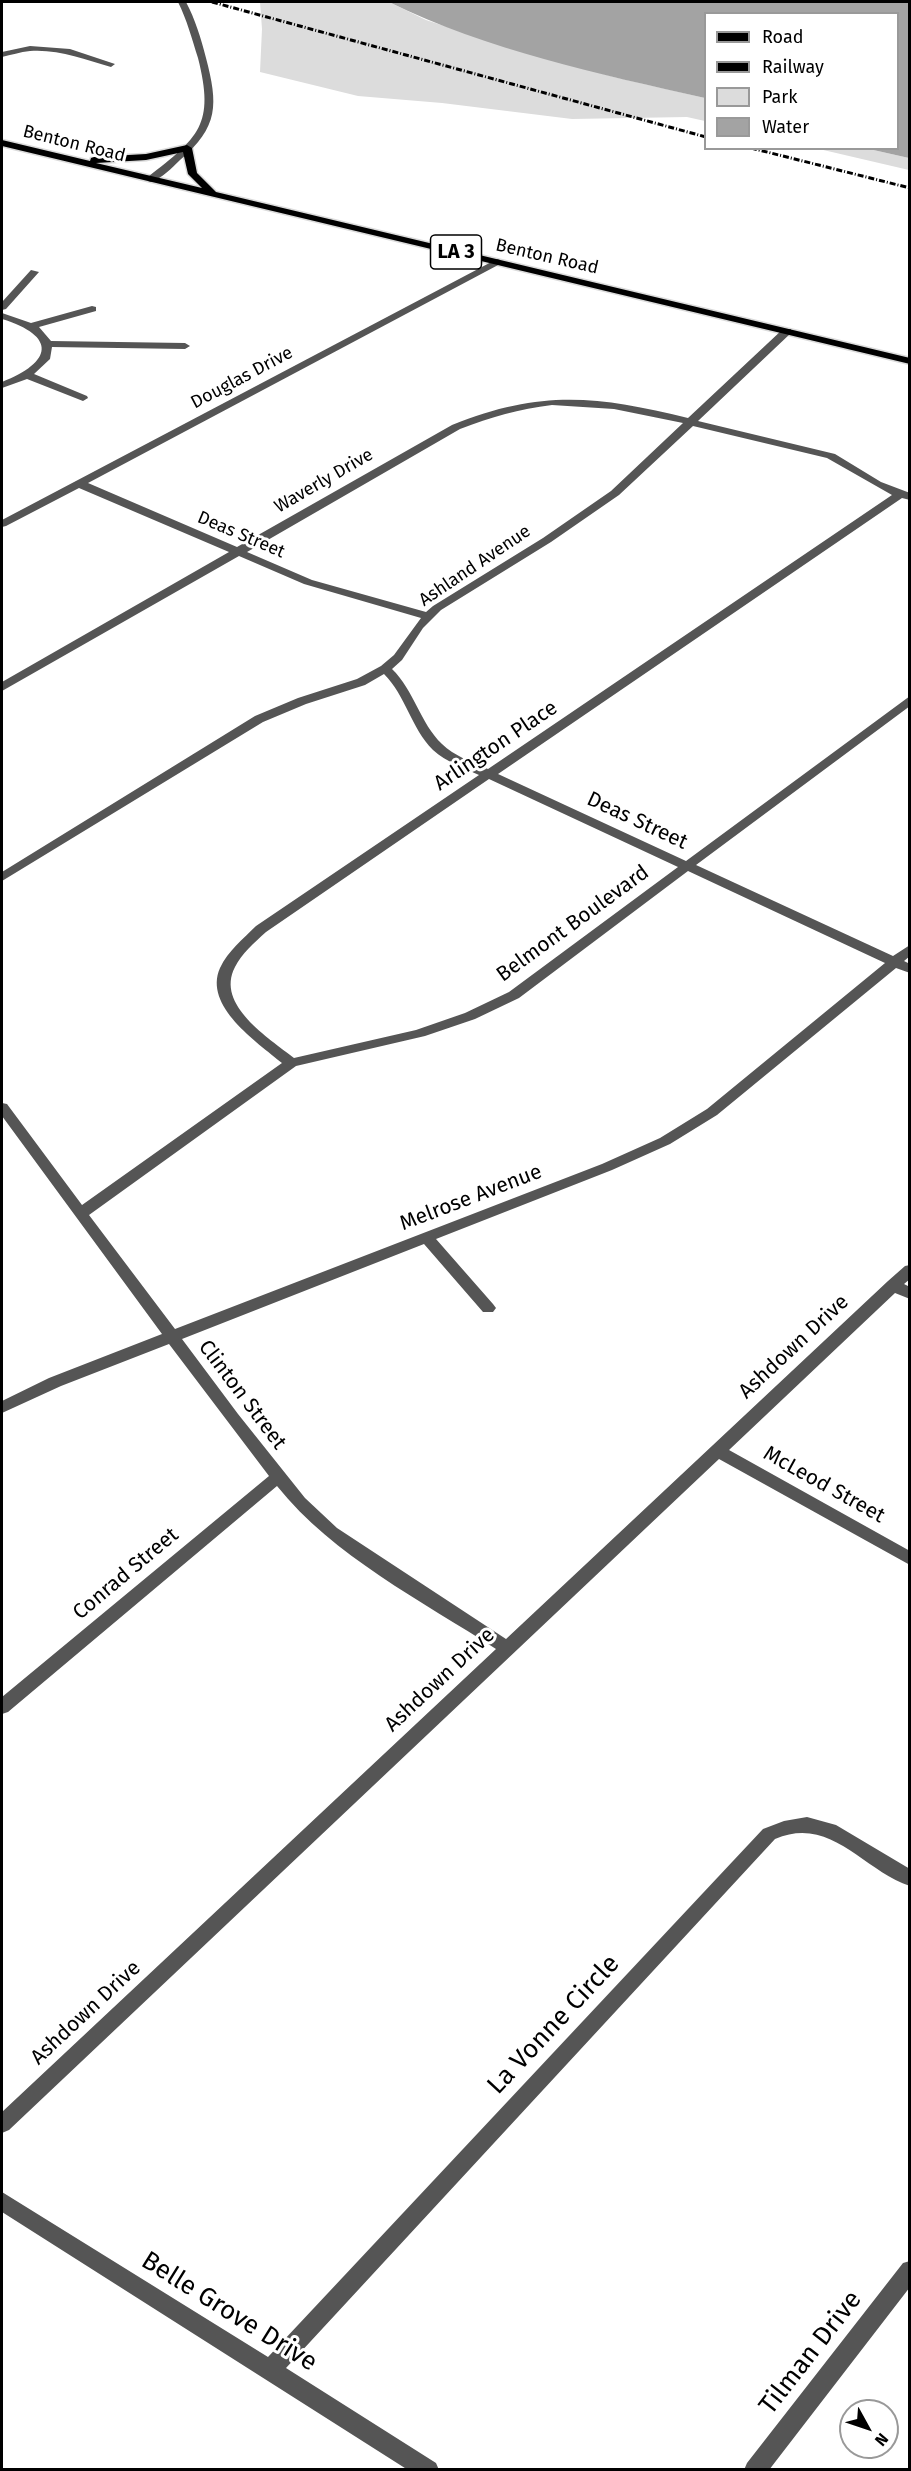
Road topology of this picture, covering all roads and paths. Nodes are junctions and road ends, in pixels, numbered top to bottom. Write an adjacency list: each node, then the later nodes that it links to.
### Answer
1 (182, 2): 5 (street)
2 (2, 55): 3 (street)
3 (111, 64)
4 (2, 143): 6 (main road, Benton Road / LA 3)
5 (187, 148): 6 (main road); 7 (street); 8 (main road)
6 (70, 160): 7 (main road, Benton Road / LA 3)
7 (151, 179): 8 (main road, Benton Road / LA 3)
8 (219, 195): 9 (main road, Benton Road / LA 3)
9 (497, 262): 15 (main road, Benton Road / LA 3); 23 (street, Douglas Drive)
10 (34, 272): 11 (street)
11 (2, 307)
12 (92, 309): 14 (street)
13 (2, 316): 14 (street)
14 (31, 326): 16 (street)
15 (787, 331): 18 (main road, Benton Road / LA 3); 22 (street, Ashland Avenue)
16 (48, 344): 17 (street); 19 (street)
17 (185, 346)
18 (909, 361)
19 (26, 375): 20 (street); 21 (street)
20 (2, 385)
21 (83, 398)
22 (691, 422): 24 (street, Waverly Drive); 26 (street, Waverly Drive); 27 (street, Ashland Avenue)
23 (78, 483): 25 (street, Douglas Drive); 26 (street, Deas Street)
24 (904, 496): 31 (street, Arlington Place)
25 (2, 524)
26 (236, 553): 27 (street, Deas Street); 29 (street, Waverly Drive)
27 (428, 616): 28 (street, Ashland Avenue)
28 (385, 669): 31 (street, Deas Street); 33 (street, Ashland Avenue)
29 (2, 687)
30 (909, 700): 32 (street, Belmont Boulevard)
31 (489, 774): 32 (street, Deas Street); 37 (street, Arlington Place)
32 (688, 866): 35 (street, Deas Street); 37 (street, Belmont Boulevard)
33 (2, 877)
34 (909, 949): 35 (street, Melrose Avenue)
35 (894, 962): 36 (street, Deas Street); 40 (street, Melrose Avenue)
36 (909, 969)
37 (291, 1063): 39 (street, Belmont Boulevard)
38 (2, 1107): 39 (street, Clinton Street)
39 (80, 1214): 45 (street, Clinton Street)
40 (426, 1238): 44 (street); 45 (street, Melrose Avenue)
41 (909, 1270): 42 (street, Ashdown Drive)
42 (893, 1285): 43 (street); 47 (street, Ashdown Drive)
43 (909, 1294)
44 (488, 1308)
45 (171, 1336): 46 (street, Melrose Avenue); 48 (street, Clinton Street)
46 (2, 1407)
47 (716, 1450): 49 (street, McLeod Street); 50 (street, Ashdown Drive)
48 (278, 1477): 50 (street, Clinton Street); 51 (street, Conrad Street)
49 (909, 1559)
50 (507, 1647): 53 (street, Ashdown Drive)
51 (2, 1707)
52 (909, 1879): 56 (street, La Vonne Circle)
53 (2, 2124)
54 (2, 2201): 56 (street, Belle Grove Drive)
55 (909, 2270): 58 (street, Tilman Drive)
56 (271, 2369): 57 (street, Belle Grove Drive)
57 (428, 2469)
58 (755, 2469)

